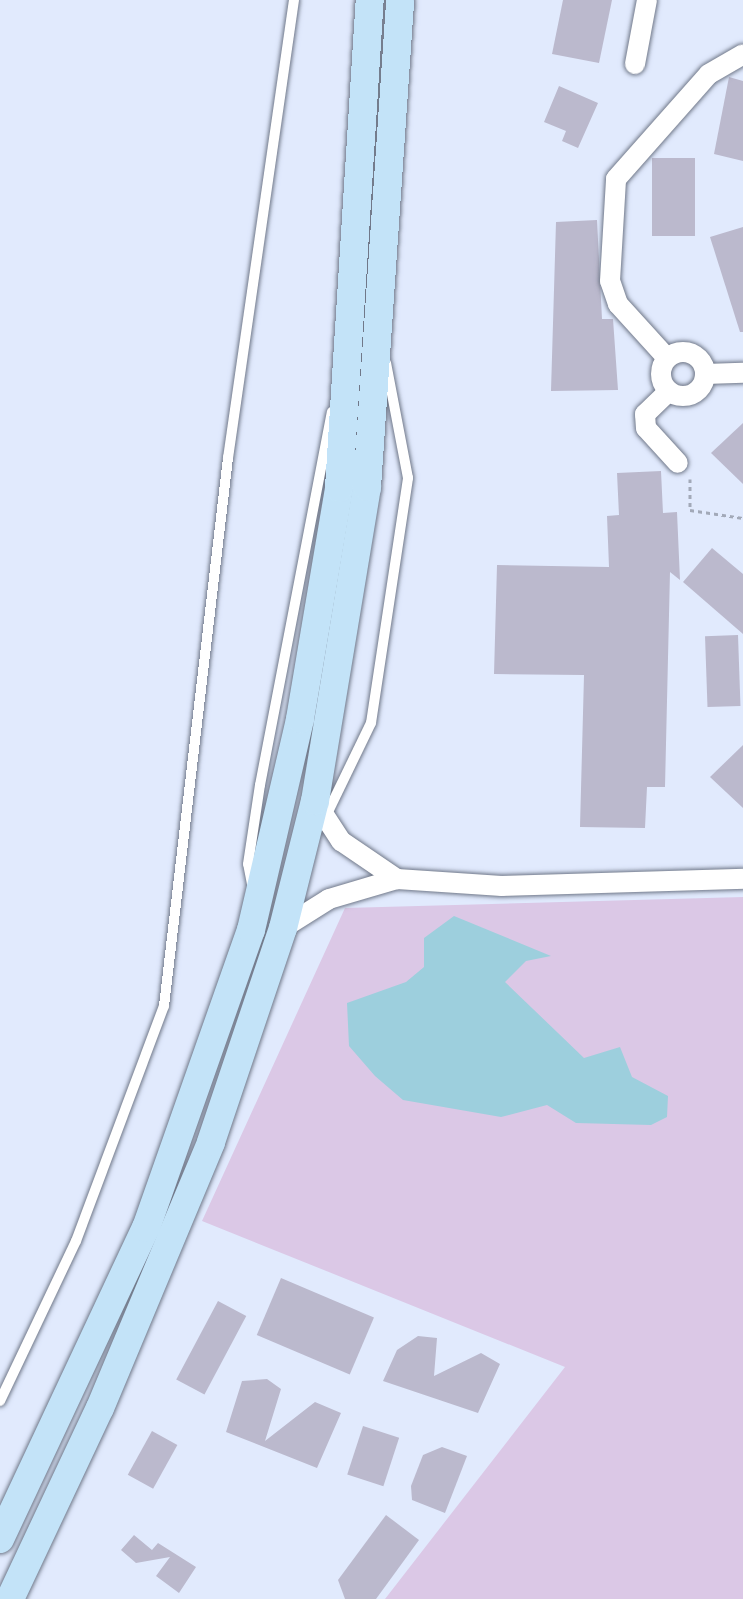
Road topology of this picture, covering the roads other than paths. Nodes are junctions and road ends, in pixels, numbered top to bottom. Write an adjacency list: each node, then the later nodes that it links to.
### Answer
1 (294, 0): 17 (lane)
2 (370, 0): 18 (main road)
3 (400, 0): 7 (main road)
4 (647, 0): 6 (street)
5 (743, 54): 8 (street)
6 (635, 64)
7 (379, 333): 13 (main road); 13 (lane)
8 (667, 358): 10 (street); 11 (street)
9 (743, 373): 10 (street)
10 (705, 374): 11 (street)
11 (668, 392): 12 (street)
12 (678, 463)
13 (320, 810): 14 (street); 16 (main road)
14 (397, 879): 15 (street); 16 (street)
15 (743, 879)
16 (283, 928): 19 (main road)
17 (0, 1401)
18 (0, 1539)
19 (10, 1599)

